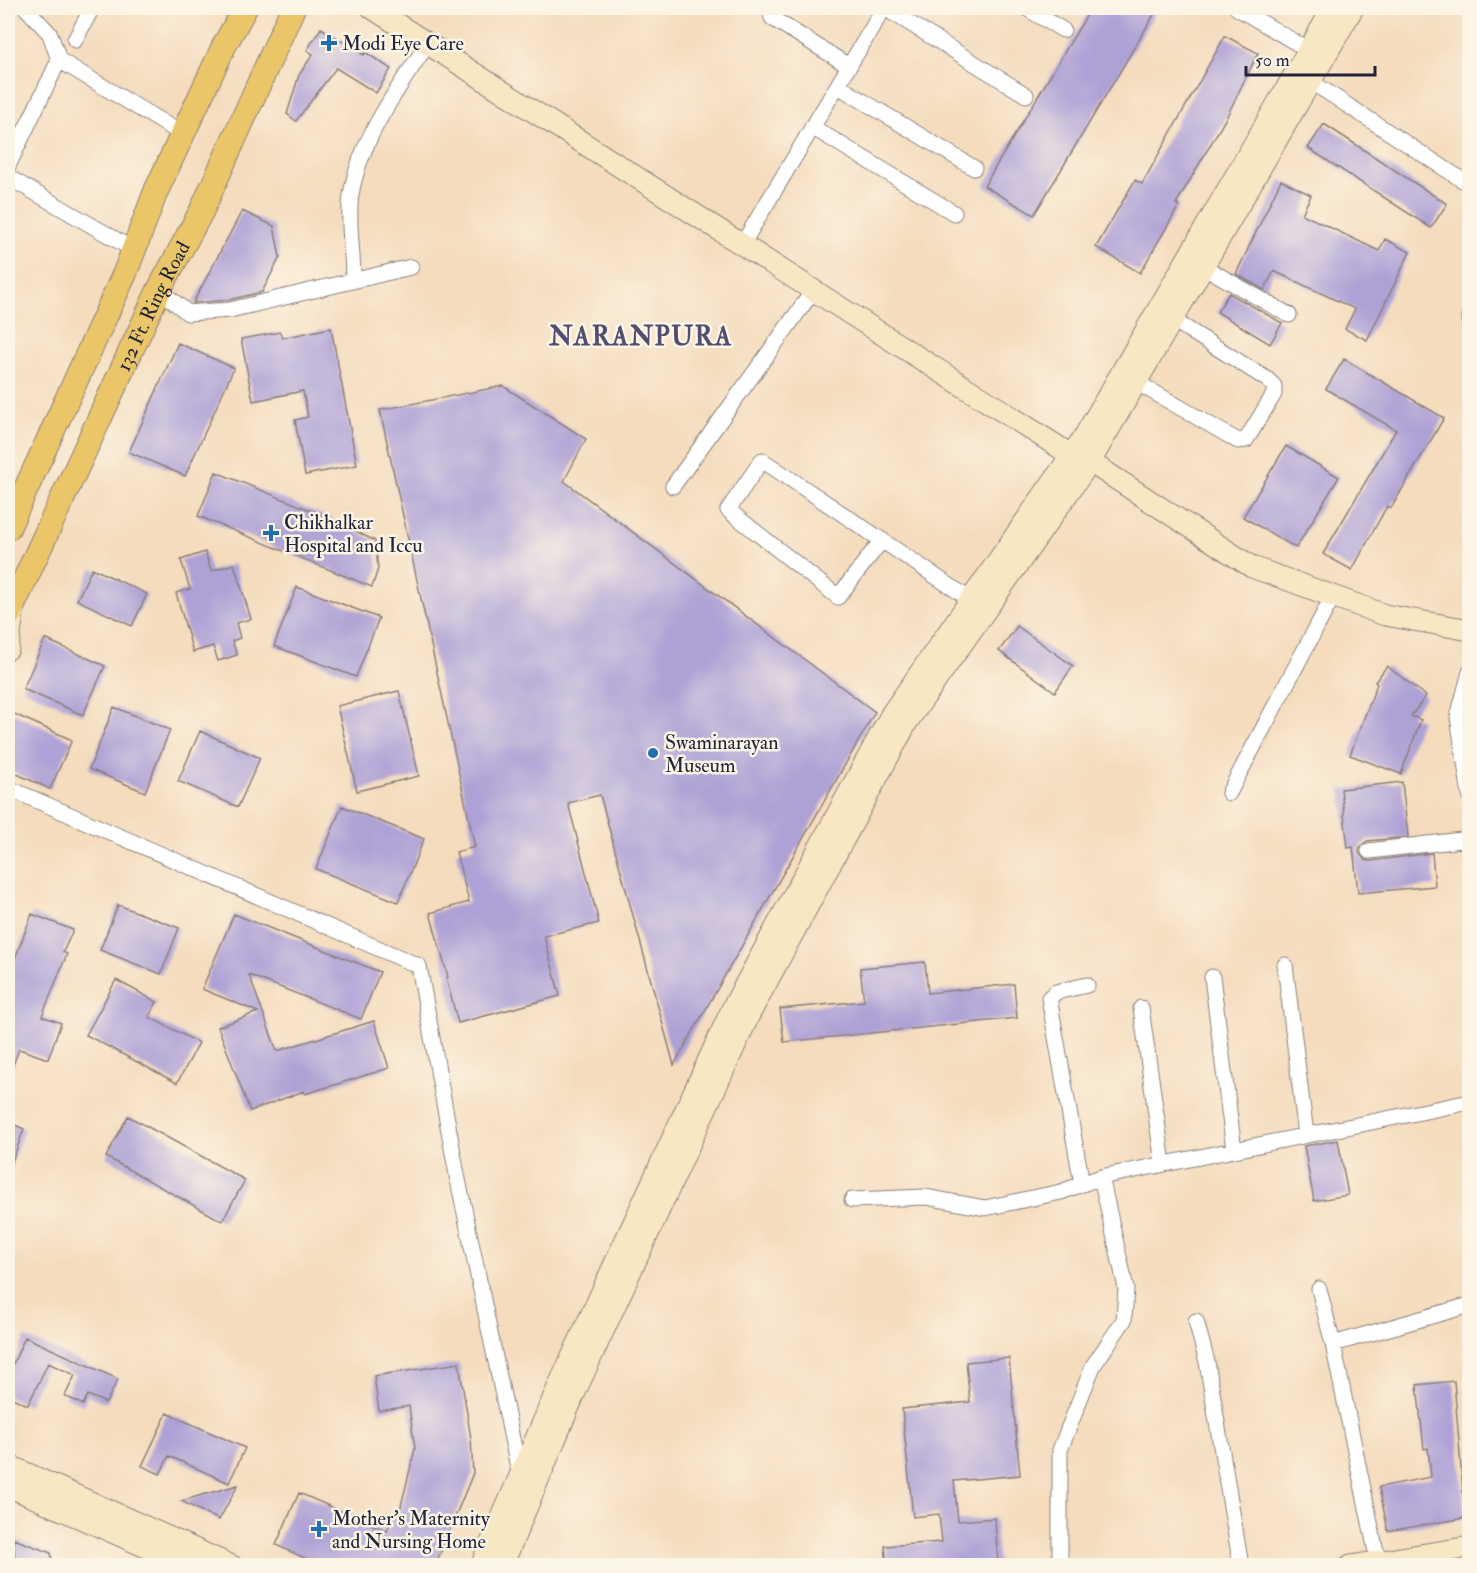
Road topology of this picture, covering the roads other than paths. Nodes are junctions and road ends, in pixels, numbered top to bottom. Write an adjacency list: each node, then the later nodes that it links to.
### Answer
1 (26, 8): 16 (street)
2 (92, 8): 13 (street)
3 (244, 8): 22 (main road, 132 Ft. Ring Road)
4 (292, 8): 33 (main road, 132 Ft. Ring Road)
5 (372, 8): 14 (street)
6 (770, 8): 17 (street)
7 (885, 8): 17 (street); 20 (street)
8 (1026, 8): 12 (street)
9 (1238, 8): 15 (street)
10 (1333, 8): 15 (street)
11 (1353, 8): 15 (street)
12 (1063, 30)
13 (75, 40)
14 (429, 42): 28 (street); 32 (street)
15 (1316, 54): 18 (street)
16 (59, 60): 22 (street); 23 (street)
17 (849, 66): 19 (street)
18 (1304, 77): 26 (street); 31 (street); 40 (street)
19 (838, 86): 21 (street); 24 (street)
20 (1026, 94)
21 (812, 127): 27 (street); 28 (street)
22 (183, 134): 29 (main road, 132 Ft. Ring Road)
23 (8, 166)
24 (974, 168)
25 (8, 177): 29 (street)
26 (1470, 185)
27 (954, 213)
28 (743, 243): 34 (street)
29 (134, 250): 42 (main road, 132 Ft. Ring Road)
30 (411, 267): 32 (street)
31 (1204, 267): 35 (street); 37 (street)
32 (353, 278): 33 (street)
33 (159, 290): 46 (main road, 132 Ft. Ring Road)
34 (813, 291): 40 (street); 41 (street)
35 (1289, 315)
36 (1470, 315): 38 (street)
37 (1173, 320): 39 (street); 39 (street)
38 (1470, 328)
39 (1136, 382): 40 (street)
40 (1081, 459): 44 (street); 45 (street); 80 (street)
41 (673, 486)
42 (8, 528)
43 (882, 540): 43 (street); 45 (street)
44 (1333, 596): 47 (street); 51 (street)
45 (970, 600): 71 (street)
46 (11, 611): 48 (street)
47 (1470, 630)
48 (8, 649)
49 (1470, 672): 52 (street)
50 (8, 788): 71 (street)
51 (1229, 793)
52 (1470, 795)
53 (1470, 839): 54 (street)
54 (1369, 851)
55 (1285, 965): 60 (street)
56 (1212, 978): 61 (street)
57 (1087, 985): 64 (street)
58 (1141, 1008): 62 (street)
59 (1470, 1102): 60 (street)
60 (1306, 1135): 61 (street)
61 (1234, 1150): 62 (street)
62 (1163, 1164): 63 (street)
63 (1101, 1177): 64 (street); 81 (street)
64 (1082, 1184): 65 (street)
65 (852, 1200)
66 (1319, 1289): 69 (street)
67 (1470, 1305): 69 (street)
68 (1196, 1321): 82 (street)
69 (1334, 1344): 76 (street)
70 (8, 1465): 78 (street)
71 (520, 1477): 79 (street)
72 (8, 1486): 77 (street)
73 (1470, 1547): 75 (street)
74 (1470, 1561): 75 (street)
75 (1431, 1562): 76 (street)
76 (1378, 1564): 83 (street)
77 (189, 1566)
78 (232, 1566)
79 (481, 1566)
80 (502, 1566)
81 (1060, 1566)
82 (1241, 1566)
83 (1350, 1566)

